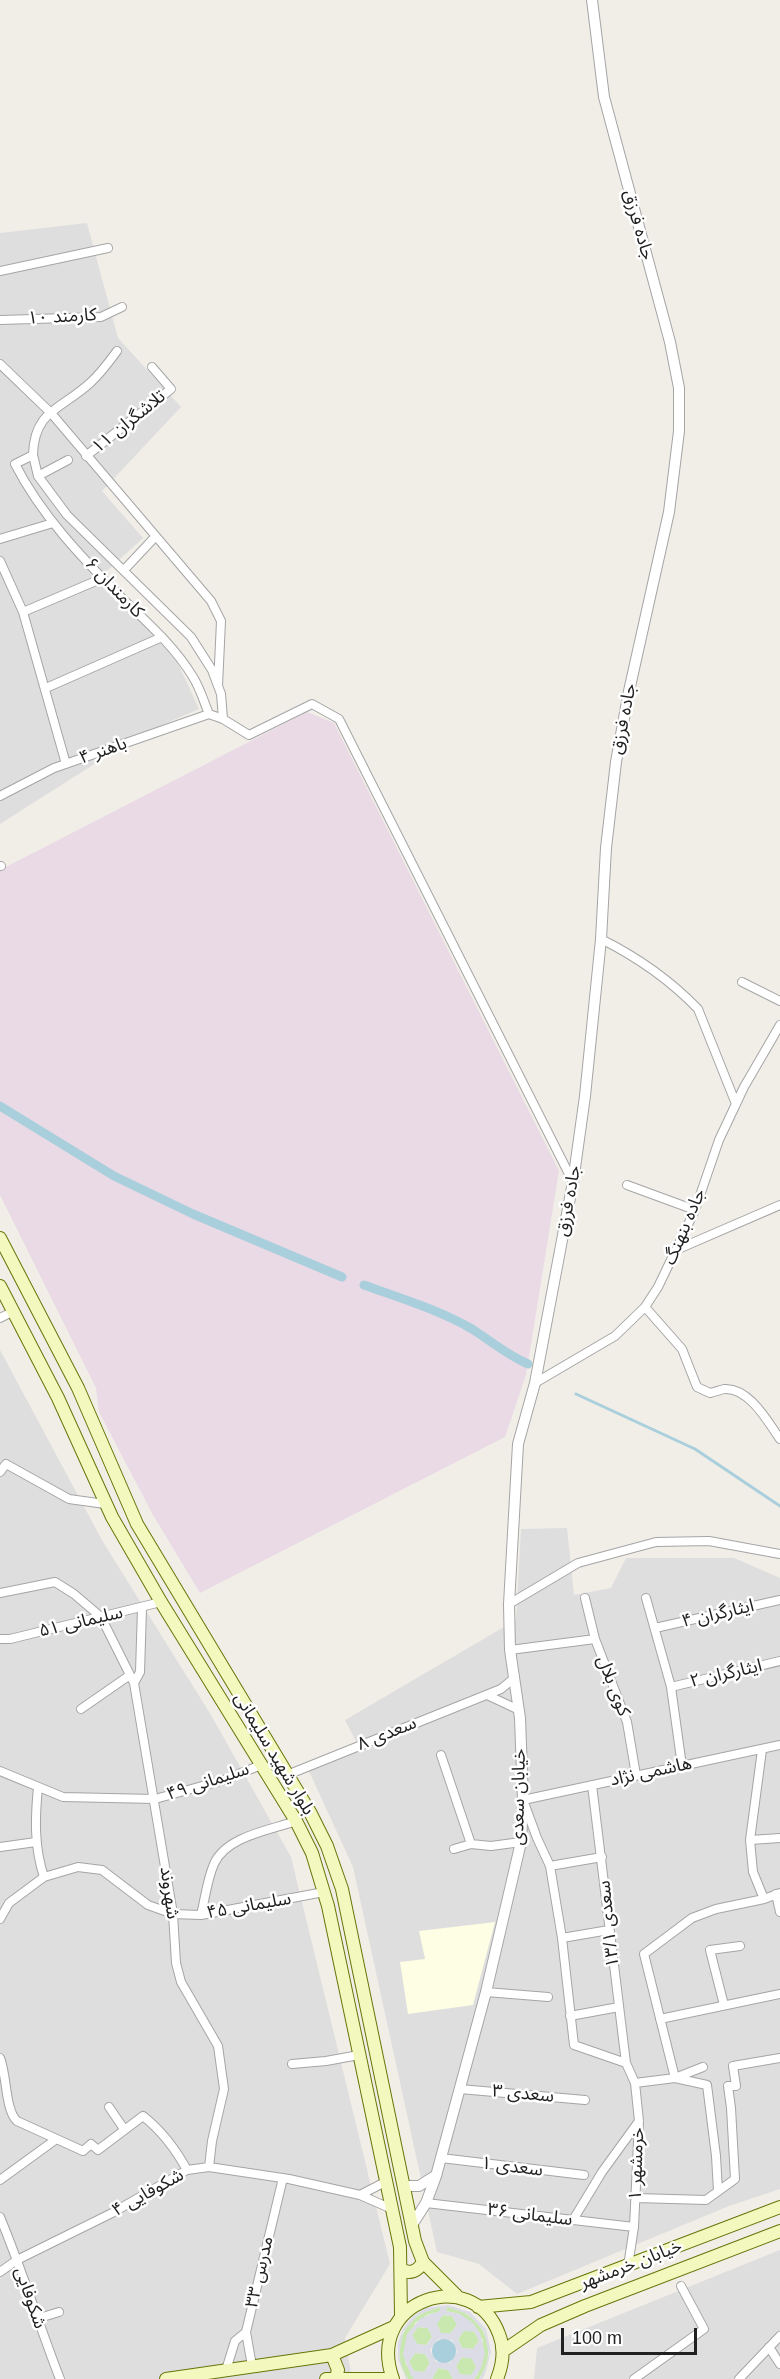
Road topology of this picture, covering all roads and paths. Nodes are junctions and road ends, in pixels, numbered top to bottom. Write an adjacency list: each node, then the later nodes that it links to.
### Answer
1 (592, 0): 28 (street, جاده فرزق)
2 (108, 248): 3 (street)
3 (0, 271)
4 (122, 307): 5 (street, کارمند ۱۰)
5 (0, 320)
6 (117, 351): 9 (street)
7 (0, 364): 9 (street)
8 (152, 367): 11 (street, تلاشگران ۱۱)
9 (51, 413): 10 (street); 11 (street)
10 (33, 455): 13 (street); 14 (street, کارمندان ۶)
11 (86, 456): 15 (street)
12 (68, 460): 13 (street)
13 (38, 476): 18 (street)
14 (53, 523): 16 (street); 19 (street, کارمندان ۶)
15 (155, 537): 18 (street); 22 (street)
16 (0, 539)
17 (0, 561): 20 (street)
18 (124, 570): 22 (street)
19 (103, 578): 20 (street); 21 (street, کارمندان ۶)
20 (22, 612): 23 (street)
21 (162, 637): 23 (street); 24 (street, کارمندان ۶)
22 (218, 686): 25 (street)
23 (46, 688): 26 (street)
24 (209, 714): 25 (street); 26 (street, باهنر ۴)
25 (223, 719): 33 (street)
26 (66, 764): 27 (street, باهنر ۴)
27 (1, 793)
28 (601, 939): 32 (street); 33 (street, جاده فرزق)
29 (742, 982): 30 (street)
30 (780, 1000)
31 (780, 1025): 32 (street, جاده بنهنگ)
32 (736, 1104): 36 (street, جاده بنهنگ)
33 (573, 1182): 43 (street, جاده فرزق)
34 (627, 1185): 36 (street)
35 (780, 1205): 38 (street)
36 (694, 1210): 38 (street, جاده بنهنگ)
37 (0, 1240): 66 (main road, بلوار شهید سلیمانی)
38 (676, 1250): 40 (street, جاده بنهنگ)
39 (1, 1289): 41 (main road, بلوار شهید سلیمانی)
40 (645, 1307): 43 (street, جاده بنهنگ); 44 (street)
41 (14, 1311): 42 (street); 47 (main road, بلوار شهید سلیمانی)
42 (0, 1318)
43 (535, 1383): 45 (street, جاده فرزق)
44 (780, 1439)
45 (518, 1444): 54 (street, خیابان سعدی)
46 (0, 1472): 47 (street)
47 (105, 1504): 53 (main road, بلوار شهید سلیمانی)
48 (780, 1554): 54 (street)
49 (0, 1593): 56 (street)
50 (585, 1598): 58 (street, کوی بلال)
51 (646, 1598): 57 (street)
52 (780, 1600): 57 (street, ایثارگران ۴)
53 (161, 1602): 55 (street, سلیمانی ۵۱); 69 (main road, بلوار شهید سلیمانی)
54 (508, 1604): 60 (street, خیابان سعدی)
55 (142, 1608): 56 (street, سلیمانی ۵۱); 62 (street)
56 (101, 1617): 59 (street, سلیمانی ۵۱); 62 (street, شهروند)
57 (655, 1628): 64 (street)
58 (595, 1639): 60 (street); 77 (street, کوی بلال)
59 (0, 1640)
60 (510, 1650): 63 (street, خیابان سعدی)
61 (780, 1661): 64 (street, ایثارگران ۲)
62 (132, 1679): 67 (street); 80 (street, شهروند)
63 (513, 1679): 65 (street, سعدی ۸); 68 (street, خیابان سعدی)
64 (671, 1686): 74 (street)
65 (487, 1695): 68 (street); 76 (street, سعدی ۸)
66 (246, 1707): 69 (main road); 76 (main road, بلوار شهید سلیمانی)
67 (81, 1709)
68 (519, 1710): 81 (street, خیابان سعدی)
69 (230, 1716): 73 (main road, بلوار شهید سلیمانی)
70 (780, 1745): 71 (street, هاشمی نژاد)
71 (762, 1750): 74 (street, هاشمی نژاد); 84 (street)
72 (441, 1755): 87 (street)
73 (261, 1765): 80 (street, سلیمانی ۴۹); 82 (main road, بلوار شهید سلیمانی)
74 (682, 1766): 77 (street, هاشمی نژاد)
75 (0, 1771): 79 (street, سلیمانی ۴۹)
76 (287, 1775): 132 (main road, بلوار شهید سلیمانی)
77 (636, 1775): 78 (street, هاشمی نژاد)
78 (592, 1785): 81 (street, هاشمی نژاد); 90 (street, سعدی ۱۳/۱)
79 (38, 1787): 80 (street, سلیمانی ۴۹); 85 (street)
80 (155, 1799): 97 (street, شهروند)
81 (523, 1800): 86 (street, خیابان سعدی); 91 (street)
82 (296, 1821): 93 (main road, بلوار شهید سلیمانی); 98 (street)
83 (780, 1838): 84 (street)
84 (750, 1840): 95 (street)
85 (36, 1842): 88 (street); 92 (street)
86 (520, 1842): 87 (street); 103 (street, خیابان سعدی)
87 (471, 1845): 89 (street)
88 (0, 1847)
89 (454, 1849)
90 (602, 1857): 91 (street); 100 (street, سعدی ۱۳/۱)
91 (550, 1866): 101 (street)
92 (44, 1876): 97 (street, سلیمانی ۴۵); 99 (street)
93 (324, 1892): 98 (street, سلیمانی ۴۵); 110 (main road, بلوار شهید سلیمانی)
94 (778, 1893): 95 (street); 96 (street)
95 (764, 1899): 109 (street)
96 (780, 1912)
97 (173, 1914): 98 (street, سلیمانی ۴۵); 125 (street, شهروند)
98 (201, 1915)
99 (0, 1919)
100 (609, 1930): 101 (street); 107 (street, سعدی ۱۳/۱)
101 (562, 1938): 108 (street)
102 (740, 1946): 106 (street)
103 (486, 1992): 105 (street); 118 (street, خیابان سعدی)
104 (780, 1994): 106 (street)
105 (548, 1997)
106 (724, 2005): 109 (street)
107 (619, 2007): 108 (street); 113 (street, سعدی ۱۳/۱)
108 (570, 2016): 113 (street)
109 (660, 2019): 116 (street)
110 (359, 2055): 114 (street); 131 (main road, بلوار شهید سلیمانی)
111 (0, 2058): 123 (street)
112 (780, 2058): 133 (street)
113 (626, 2063): 117 (street, خرمشهر ۱)
114 (292, 2064)
115 (703, 2067): 116 (street)
116 (675, 2078): 117 (street); 133 (street)
117 (635, 2084): 121 (street, خرمشهر ۱)
118 (460, 2089): 119 (street, سعدی ۳); 124 (street, خیابان سعدی)
119 (585, 2100)
120 (109, 2107): 122 (street)
121 (639, 2121): 135 (street, خرمشهر ۱); 140 (street)
122 (124, 2129): 123 (street); 126 (street)
123 (56, 2140): 130 (street)
124 (441, 2158): 127 (street, سعدی ۱); 128 (street, خیابان سعدی)
125 (209, 2167): 126 (street, شکوفایی ۴); 129 (street, شکوفایی ۴)
126 (187, 2170): 144 (street, شکوفایی ۴)
127 (584, 2175)
128 (436, 2176): 132 (street); 136 (street, خیابان سعدی)
129 (286, 2178): 134 (street, شکوفایی ۴); 158 (street, مدرس ۳۳)
130 (0, 2180)
131 (387, 2181): 134 (street); 138 (main road, بلوار شهید سلیمانی)
132 (404, 2186): 141 (main road, بلوار شهید سلیمانی)
133 (718, 2191): 135 (street)
134 (360, 2195): 138 (street, شکوفایی ۴)
135 (636, 2198): 142 (street, خرمشهر ۱)
136 (426, 2203): 140 (street, سلیمانی ۳۶); 141 (street, خیابان سعدی)
137 (780, 2207): 146 (main road, خیابان خرمشهر)
138 (392, 2209): 147 (main road, بلوار شهید سلیمانی)
139 (0, 2217): 144 (street, شکوفایی)
140 (573, 2220): 142 (street, سلیمانی ۳۶)
141 (412, 2225): 145 (main road, بلوار شهید سلیمانی)
142 (634, 2227): 146 (street, خرمشهر ۱)
143 (780, 2231): 152 (main road, خیابان خرمشهر)
144 (17, 2260): 148 (street, شکوفایی ۴); 156 (street, شکوفایی)
145 (423, 2262): 147 (main road); 151 (main road, بلوار شهید سلیمانی)
146 (628, 2266): 149 (main road, خیابان خرمشهر)
147 (401, 2269): 155 (main road, بلوار شهید سلیمانی)
148 (0, 2272)
149 (577, 2286): 152 (main road); 153 (main road, خیابان خرمشهر)
150 (681, 2286): 171 (street)
151 (459, 2298): 153 (main road); 155 (main road)
152 (585, 2306): 161 (main road, خیابان خرمشهر)
153 (478, 2307): 161 (main road)
154 (58, 2312): 156 (street)
155 (401, 2316): 157 (main road)
156 (36, 2319): 167 (street, شکوفایی)
157 (394, 2327): 162 (main road); 169 (main road)
158 (246, 2332): 164 (street, مدرس ۳۳); 165 (street)
159 (780, 2336): 160 (street)
160 (769, 2348): 163 (street); 172 (street)
161 (503, 2351): 170 (main road)
162 (332, 2355): 164 (main road); 166 (main road)
163 (780, 2364)
164 (252, 2367): 165 (main road)
165 (226, 2370): 168 (main road)
166 (331, 2378): 169 (main road)
167 (60, 2379)
168 (166, 2379)
169 (392, 2379)
170 (497, 2379)
171 (634, 2379)
172 (739, 2379)

